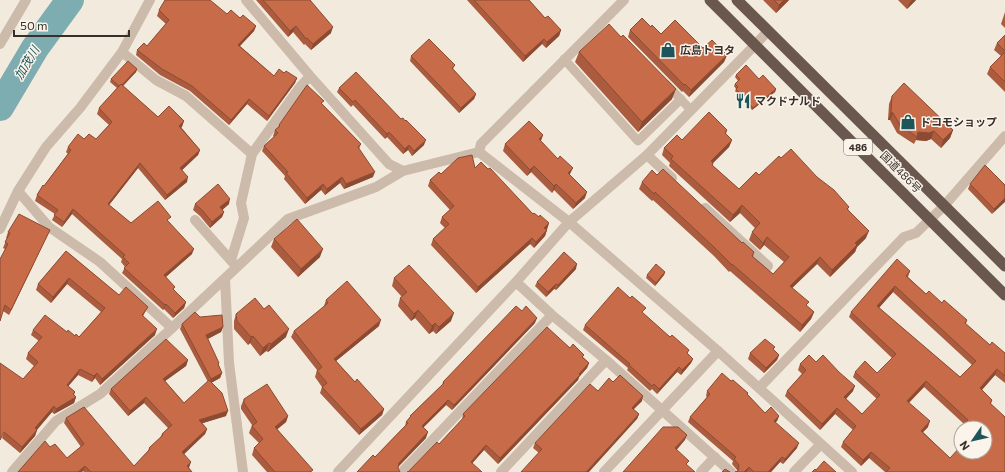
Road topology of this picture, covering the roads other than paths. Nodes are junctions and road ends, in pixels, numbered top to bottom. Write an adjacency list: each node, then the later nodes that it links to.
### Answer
1 (26, 0): 8 (street)
2 (150, 0): 10 (street)
3 (246, 0): 12 (street)
4 (624, 0): 11 (street)
5 (710, 0): 9 (highway, 国道486号 / 486)
6 (737, 0): 7 (highway, 国道486号 / 486)
7 (768, 31): 9 (street); 24 (highway, 国道486号 / 486)
8 (0, 43)
9 (755, 45): 15 (street); 26 (highway, 国道486号 / 486)
10 (122, 52): 18 (street); 22 (street)
11 (564, 60): 14 (lane); 17 (street)
12 (310, 76): 18 (street); 20 (street)
13 (659, 76): 14 (lane)
14 (681, 99): 15 (lane)
15 (692, 110): 19 (street)
16 (1005, 136): 24 (street)
17 (479, 152): 20 (street); 27 (street)
18 (252, 154): 29 (street)
19 (646, 155): 21 (street); 27 (street)
20 (403, 171): 29 (street)
21 (681, 187)
22 (18, 191): 28 (street); 36 (street)
23 (699, 202): 30 (street)
24 (944, 206): 26 (street); 31 (highway, 国道486号 / 486)
25 (195, 220): 29 (street)
26 (930, 220): 34 (highway, 国道486号 / 486); 39 (street)
27 (569, 222): 33 (street); 37 (street)
28 (0, 229)
29 (234, 264): 32 (street)
30 (768, 266)
31 (1005, 266)
32 (225, 278): 36 (street); 44 (street)
33 (516, 282): 35 (street); 45 (street)
34 (1005, 295)
35 (552, 315): 38 (street); 46 (street)
36 (172, 328): 43 (street)
37 (718, 351): 39 (street); 40 (street)
38 (606, 360): 40 (street); 47 (street)
39 (759, 388): 41 (street)
40 (662, 410): 42 (street); 48 (street)
41 (822, 444): 51 (street); 52 (street)
42 (715, 457): 49 (street); 50 (street)
43 (12, 472)
44 (243, 472)
45 (338, 472)
46 (402, 472)
47 (501, 472)
48 (604, 472)
49 (701, 472)
50 (731, 472)
51 (794, 472)
52 (852, 472)

